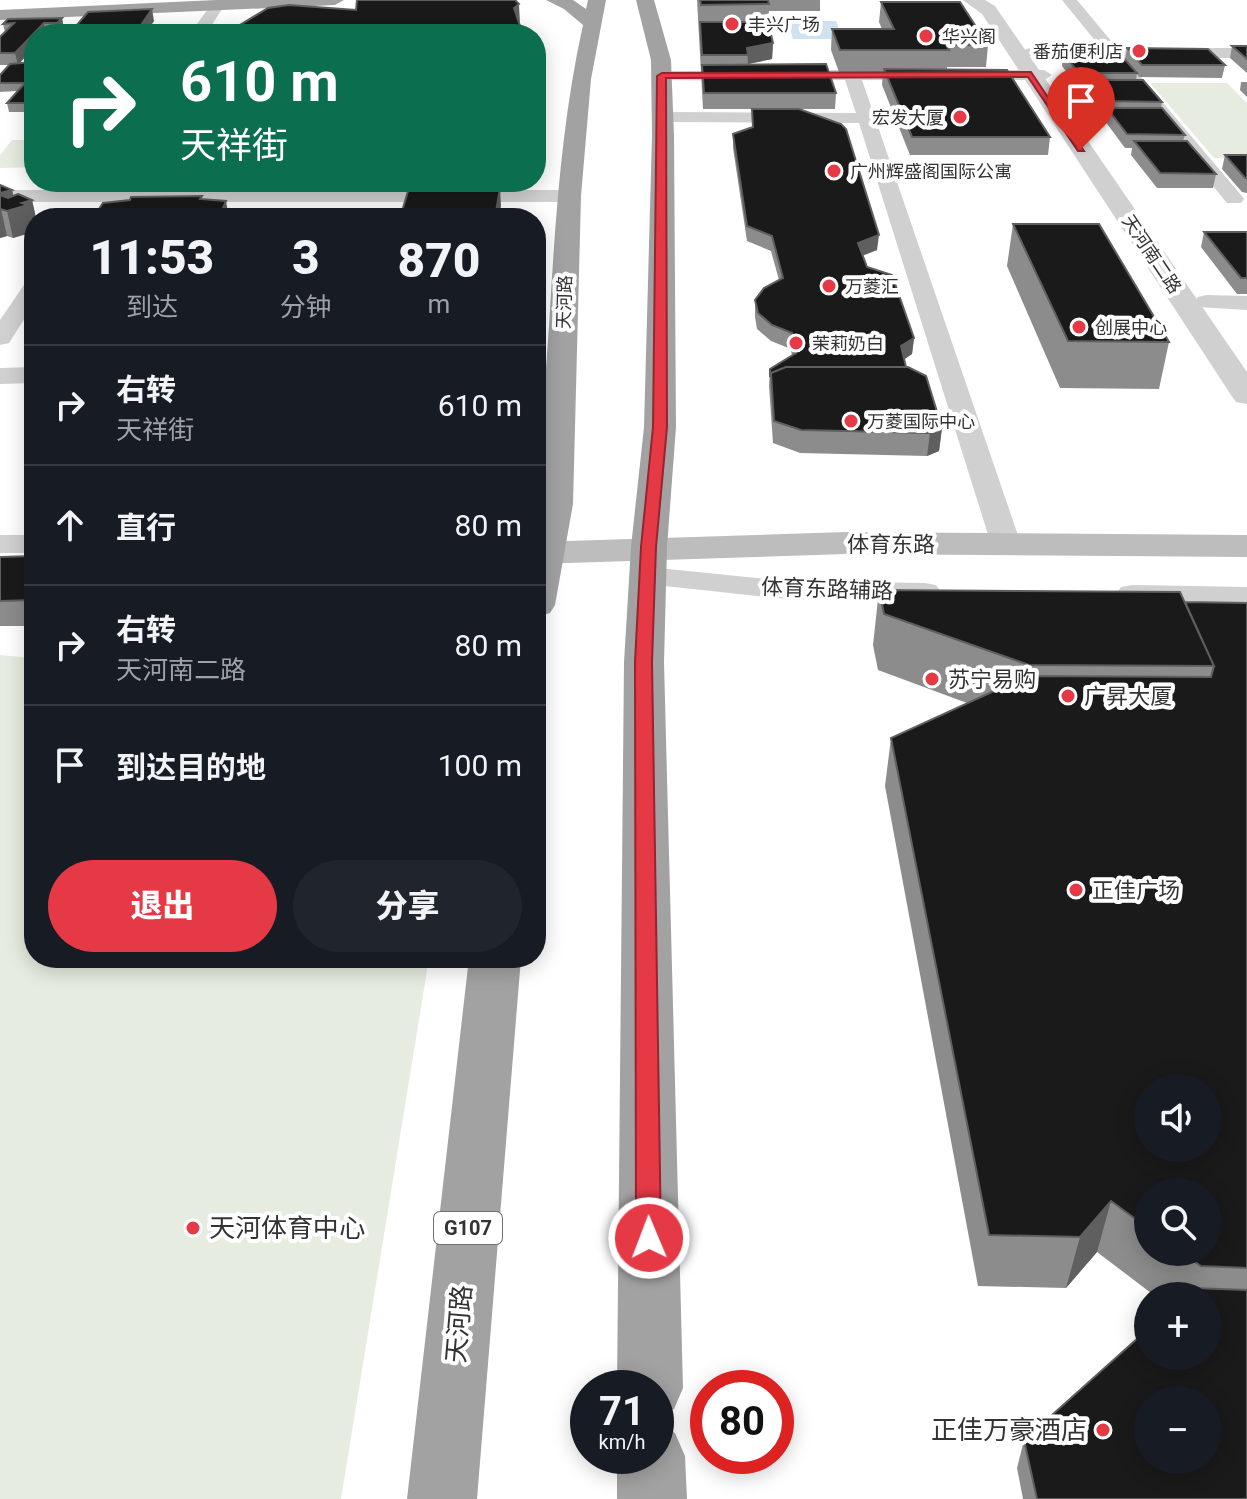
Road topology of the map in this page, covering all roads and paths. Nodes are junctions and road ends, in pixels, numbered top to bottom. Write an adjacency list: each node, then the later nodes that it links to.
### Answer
1 (56, 0): 10 (highway)
2 (102, 0): 10 (highway)
3 (335, 0): 8 (highway)
4 (555, 0): 11 (highway)
5 (972, 0): 15 (street, 天河南二路)
6 (1000, 0): 15 (street, 天河南二路)
7 (1069, 0): 13 (street)
8 (225, 3): 10 (highway); 12 (street)
9 (653, 6): 18 (highway)
10 (2, 9)
11 (595, 12): 25 (highway, 天河路)
12 (207, 24)
13 (1113, 53): 14 (street); 15 (street); 26 (street)
14 (1247, 53)
15 (1035, 67): 17 (street); 28 (street, 天河南二路); 35 (street, 天河南二路)
16 (811, 75): 17 (street)
17 (852, 75): 21 (street)
18 (662, 76): 19 (street); 20 (highway)
19 (770, 76)
20 (662, 117): 21 (street); 41 (highway)
21 (866, 118): 39 (street)
22 (57, 192): 24 (street)
23 (300, 192): 25 (street)
24 (0, 196)
25 (569, 196): 32 (highway, 天河路)
26 (1234, 199)
27 (24, 302): 30 (street)
28 (1206, 302): 29 (street); 31 (street, 天河南二路)
29 (1247, 303)
30 (0, 338)
31 (1247, 360)
32 (548, 372): 36 (highway, 天河路)
33 (24, 375): 34 (street)
34 (0, 376)
35 (1247, 395)
36 (546, 538)
37 (0, 544): 38 (street)
38 (24, 544)
39 (1006, 544): 40 (main road, 体育东路); 41 (main road, 体育东路)
40 (1247, 546)
41 (648, 562): 44 (main road, 体育东路); 45 (main road, 体育东路); 46 (street, 体育东路辅路); 50 (highway)
42 (24, 565): 43 (main road)
43 (0, 566)
44 (546, 568)
45 (1247, 574)
46 (954, 593)
47 (1107, 594): 48 (street)
48 (1247, 596)
49 (494, 968): 51 (highway, 天河路 / G107)
50 (650, 1370)
51 (442, 1499)

